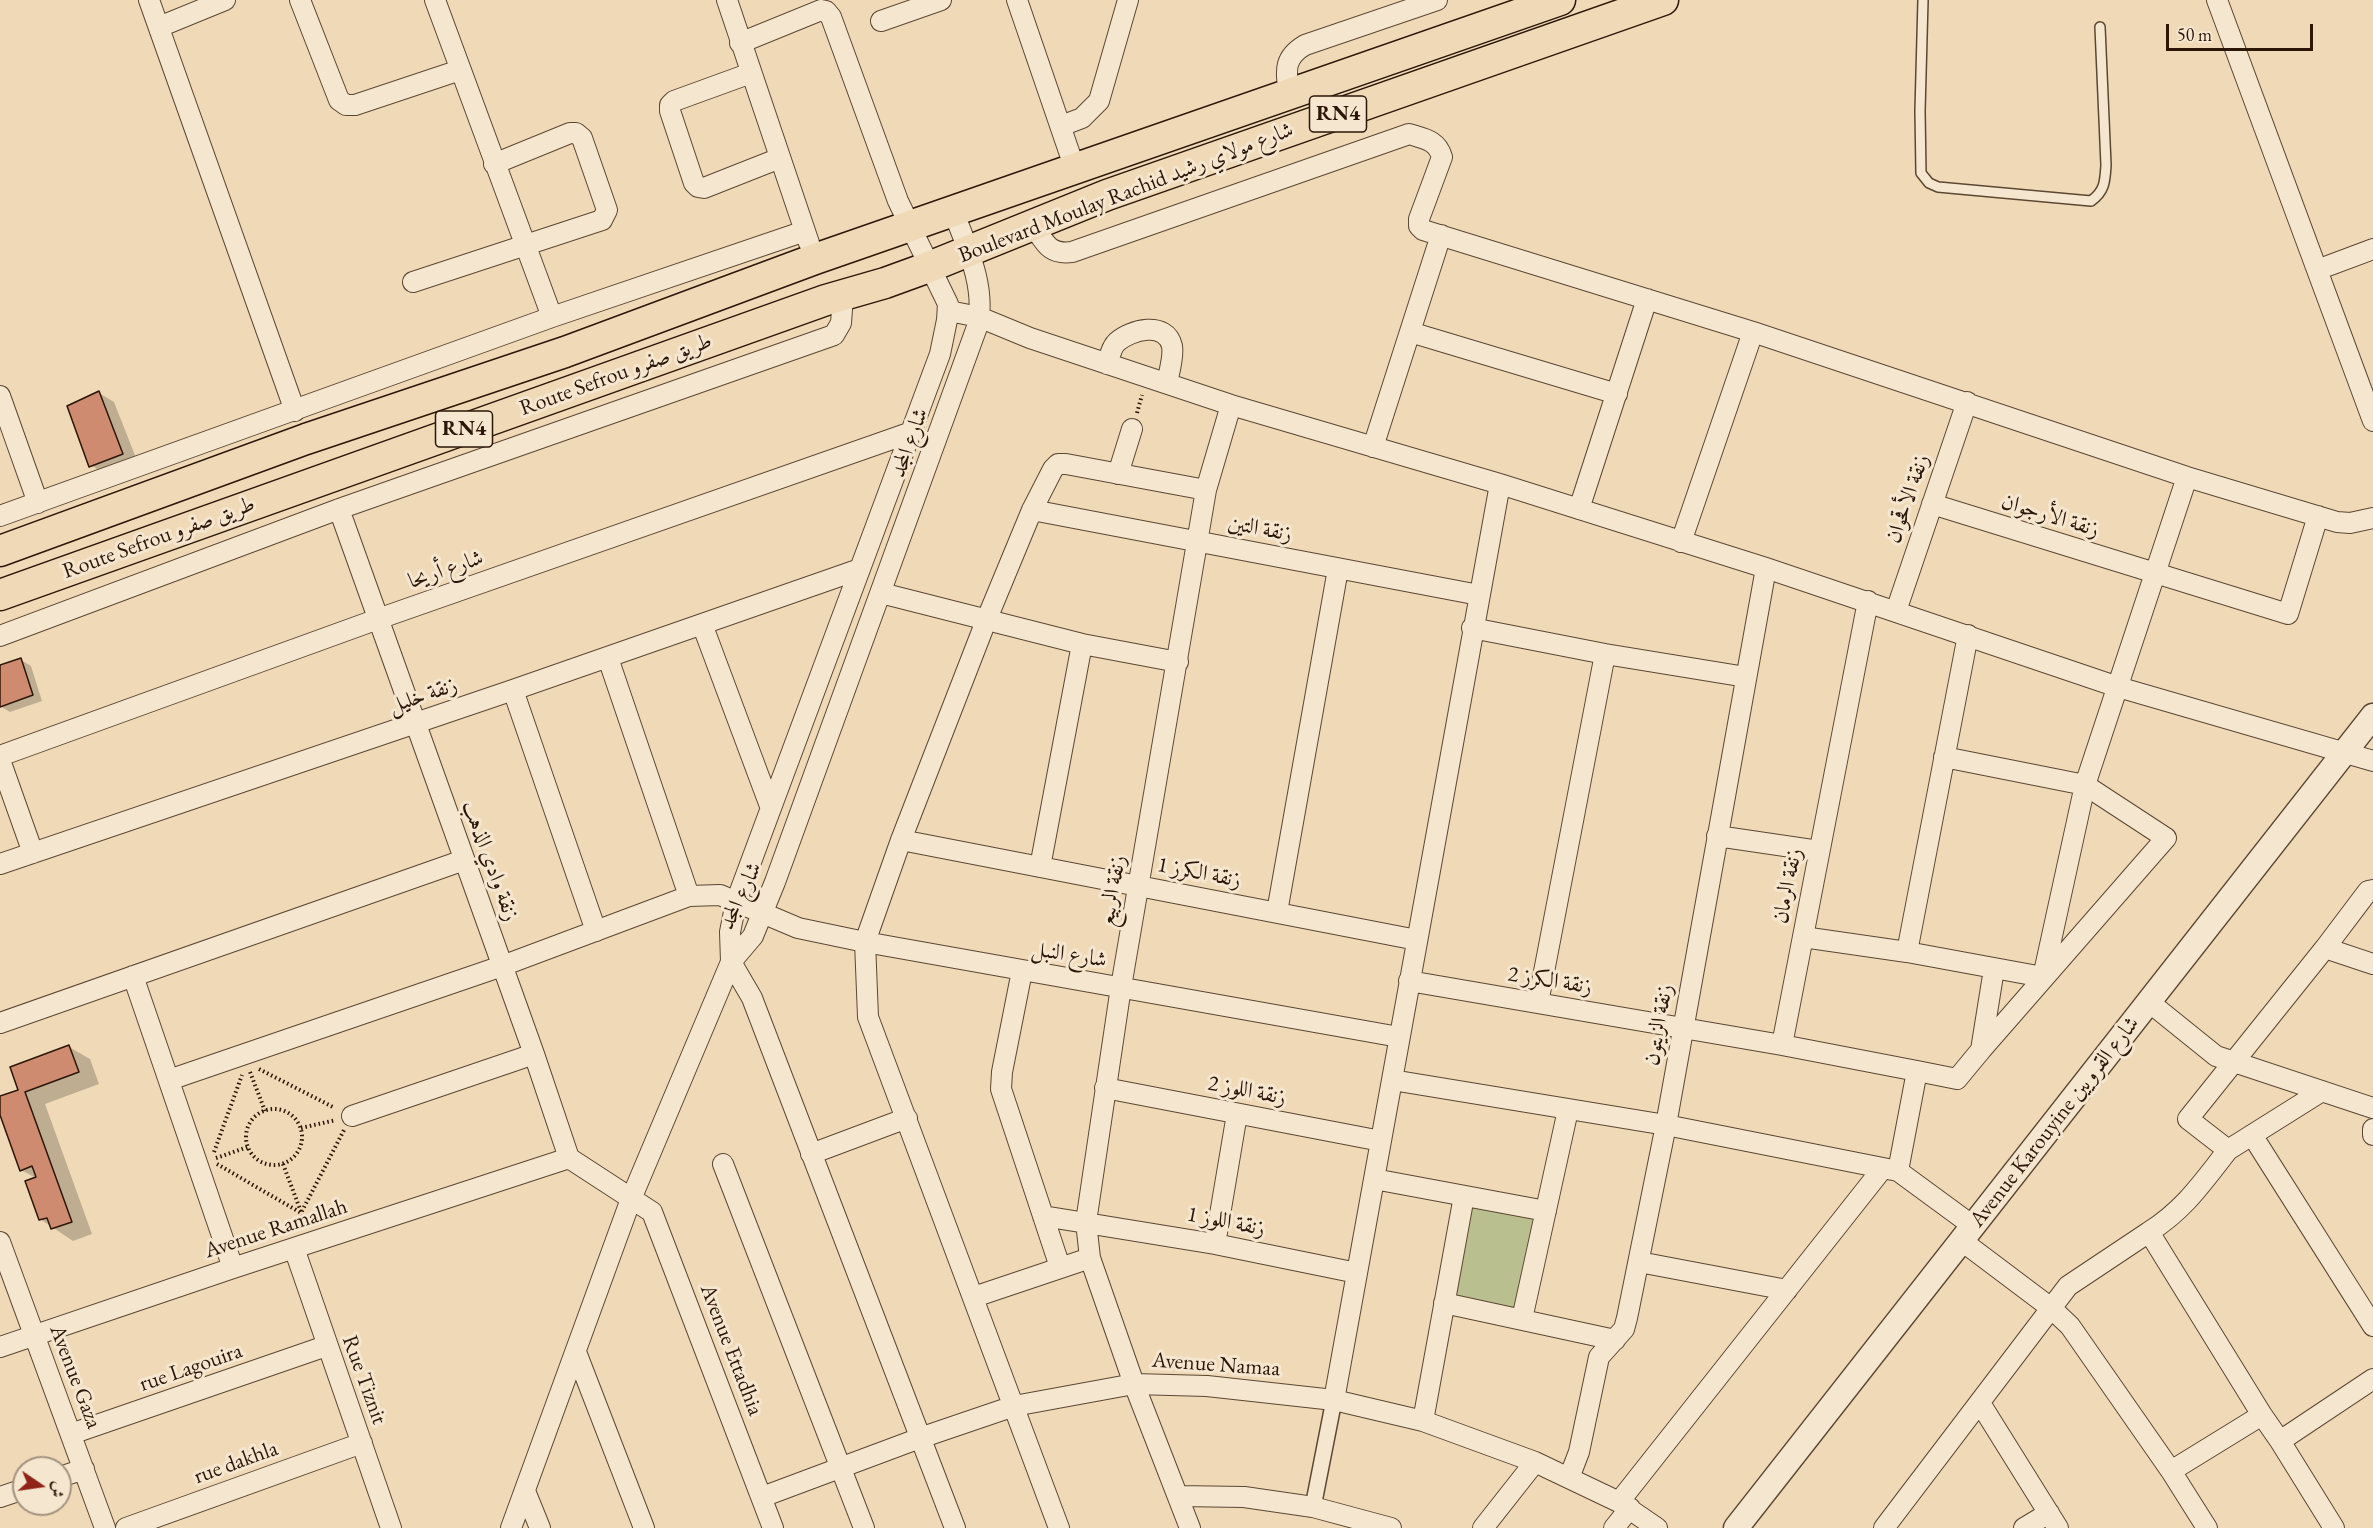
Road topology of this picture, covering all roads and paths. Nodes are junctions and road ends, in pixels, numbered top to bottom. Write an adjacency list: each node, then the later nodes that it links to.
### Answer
1 (149, 0): 15 (street)
2 (225, 0): 15 (street)
3 (300, 0): 18 (street)
4 (435, 0): 18 (street)
5 (727, 0): 17 (street)
6 (941, 0): 14 (street)
7 (1017, 0): 21 (street)
8 (1128, 0): 21 (street)
9 (1437, 0): 20 (street)
10 (1560, 0): 20 (main road, Boulevard Moulay Rachid شارع مولاي رشيد / RN4)
11 (1663, 0): 26 (main road, Boulevard Moulay Rachid شارع مولاي رشيد / RN4)
12 (1923, 0): 16 (lane)
13 (2217, 0): 35 (street)
14 (880, 21)
15 (159, 27): 51 (street)
16 (2100, 27)
17 (740, 43): 19 (street); 27 (street)
18 (460, 70): 23 (street)
19 (751, 74): 22 (street); 22 (street)
20 (1289, 94): 24 (main road, Boulevard Moulay Rachid شارع مولاي رشيد / RN4)
21 (1061, 126): 24 (street)
22 (780, 158): 28 (street)
23 (494, 164): 30 (street); 30 (street)
24 (1075, 169): 25 (main road, Boulevard Moulay Rachid شارع مولاي رشيد / RN4)
25 (953, 212): 27 (main road, Boulevard Moulay Rachid شارع مولاي رشيد / RN4); 32 (street, شارع المجد)
26 (1033, 225): 29 (street); 32 (main road, Boulevard Moulay Rachid شارع مولاي رشيد / RN4)
27 (909, 228): 33 (main road, Route Sefrou طريق صفرو / RN4); 34 (street)
28 (805, 231): 33 (street); 40 (street)
29 (1441, 235): 38 (street); 42 (street)
30 (525, 247): 36 (street); 40 (street)
31 (2373, 249): 35 (street)
32 (968, 251): 34 (main road, Boulevard Moulay Rachid شارع مولاي رشيد / RN4); 41 (street, شارع المجد)
33 (815, 259): 70 (main road, Route Sefrou طريق صفرو / RN4)
34 (929, 267): 37 (main road, Route Sefrou طريق صفرو / RN4); 39 (street)
35 (2317, 270): 52 (street)
36 (413, 282)
37 (843, 296): 62 (street); 76 (main road, Route Sefrou طريق صفرو / RN4)
38 (1647, 299): 43 (street); 47 (street)
39 (949, 311): 41 (street); 54 (street, شارع المجد)
40 (552, 317): 51 (street)
41 (979, 317): 44 (street); 75 (street, شارع المجد)
42 (1410, 332): 47 (street); 55 (street)
43 (1753, 332): 49 (street); 69 (street)
44 (1107, 364): 45 (street); 46 (street)
45 (1148, 376): 46 (street); 53 (path)
46 (1167, 383): 50 (street)
47 (1617, 394): 63 (street)
48 (0, 396): 60 (street)
49 (1967, 402): 57 (street); 61 (street, زنقة الأقحوان)
50 (1232, 405): 55 (street); 59 (street, زنقة الربيع)
51 (295, 411): 60 (street)
52 (2373, 421)
53 (1132, 429): 56 (street)
54 (909, 433): 72 (street, شارع المجد); 80 (street, شارع أريحا)
55 (1373, 447): 58 (street)
56 (1118, 474): 59 (street); 64 (street)
57 (2187, 477): 66 (street); 74 (street)
58 (1500, 484): 63 (street); 77 (street)
59 (1206, 490): 68 (street, زنقة الربيع)
60 (38, 503): 65 (street)
61 (1932, 504): 74 (street, زنقة الأرجوان); 79 (street, زنقة الأقحوان)
62 (339, 509): 80 (street, زنقة وادي الذهب); 85 (street)
63 (1579, 509): 69 (street)
64 (1032, 510): 68 (street, زنقة التين); 81 (street)
65 (0, 516)
66 (2318, 516): 67 (street); 74 (street, زنقة الأرجوان)
67 (2373, 518)
68 (1199, 541): 73 (street, زنقة التين); 89 (street, زنقة الربيع)
69 (1681, 542): 71 (street)
70 (0, 551)
71 (1766, 568): 78 (street); 90 (street, زنقة الزيتون)
72 (860, 569): 82 (street, زنقة خليل); 100 (street, شارع المجد)
73 (1338, 569): 77 (street, زنقة التين); 112 (street)
74 (2155, 574): 91 (street)
75 (881, 593): 81 (street); 113 (street, شارع المجد)
76 (0, 595)
77 (1479, 595): 83 (street)
78 (1868, 601): 79 (street); 103 (street, زنقة الرمان)
79 (1896, 611): 84 (street)
80 (378, 619): 94 (street, زنقة وادي الذهب); 97 (street, شارع أريحا)
81 (986, 621): 86 (street); 102 (street)
82 (702, 624): 88 (street, زنقة خليل); 100 (street)
83 (1472, 628): 87 (street); 116 (street)
84 (1968, 635): 91 (street); 96 (street)
85 (0, 636)
86 (1083, 644): 89 (street); 107 (street)
87 (1605, 654): 90 (street); 130 (street)
88 (608, 658): 92 (street, زنقة خليل); 110 (street)
89 (1178, 662): 108 (street, زنقة الربيع)
90 (1746, 677): 101 (street, زنقة الزيتون)
91 (2118, 687): 95 (street); 99 (street)
92 (513, 690): 94 (street, زنقة خليل); 114 (street)
93 (2373, 716): 95 (street, Avenue Karouyine شارع القرويين)
94 (415, 723): 104 (street, زنقة خليل); 105 (street, زنقة وادي الذهب)
95 (2344, 752): 98 (street); 129 (street, Avenue Karouyine شارع القرويين)
96 (1944, 757): 99 (street); 119 (street)
97 (0, 758): 104 (street)
98 (2373, 761)
99 (2085, 785): 126 (street); 126 (street)
100 (771, 806): 111 (street, شارع المجد)
101 (1717, 836): 103 (street); 132 (street, زنقة الزيتون)
102 (901, 840): 107 (street, زنقة الكرز 1); 117 (street)
103 (1819, 851): 115 (street, زنقة الرمان)
104 (33, 853): 106 (street, زنقة خليل)
105 (464, 860): 122 (street, زنقة وادي الذهب); 125 (street)
106 (0, 864)
107 (1040, 867): 108 (street, زنقة الكرز 1)
108 (1139, 885): 112 (street, زنقة الكرز 1); 128 (street, زنقة الربيع)
109 (2373, 890): 118 (street)
110 (689, 897): 111 (street, شارع النبل); 114 (street, شارع النبل)
111 (736, 902): 113 (street, شارع النبل); 120 (street, شارع المجد)
112 (1277, 912): 116 (street, زنقة الكرز 1)
113 (763, 913): 117 (street, شارع النبل); 120 (street, شارع المجد)
114 (596, 931): 122 (street, شارع النبل)
115 (1803, 937): 119 (street); 134 (street, زنقة الرمان)
116 (1417, 940): 127 (street)
117 (865, 942): 124 (street, شارع النبل); 149 (street)
118 (2325, 948): 121 (street); 138 (street)
119 (1907, 952): 123 (street)
120 (731, 962): 158 (street); 166 (street)
121 (2373, 964)
122 (502, 966): 136 (street, زنقة وادي الذهب); 137 (street, شارع النبل)
123 (1994, 969): 126 (street); 135 (street)
124 (1022, 971): 128 (street, شارع النبل); 169 (street)
125 (134, 976): 131 (street); 140 (street)
126 (2043, 977): 135 (street)
127 (1409, 981): 130 (street, زنقة الكرز 2); 133 (street)
128 (1121, 987): 133 (street, شارع النبل); 142 (street, زنقة الربيع)
129 (2149, 1002): 138 (street); 172 (street, Avenue Karouyine شارع القرويين)
130 (1538, 1003): 132 (street, زنقة الكرز 2)
131 (0, 1023)
132 (1683, 1027): 134 (street, زنقة الكرز 2); 150 (street, زنقة الزيتون)
133 (1399, 1036): 141 (street)
134 (1782, 1045): 139 (street)
135 (1981, 1050): 139 (street)
136 (534, 1054): 148 (street); 159 (street, زنقة وادي الذهب)
137 (245, 1059): 140 (street, شارع النبل); 146 (path); 148 (path); 160 (path)
138 (2233, 1062): 143 (street); 157 (street)
139 (1917, 1071): 163 (street)
140 (169, 1080): 179 (street)
141 (1392, 1080): 145 (street); 155 (street)
142 (1105, 1088): 147 (street, زنقة اللوز 2); 170 (street, زنقة الربيع)
143 (2322, 1091): 144 (street); 153 (street)
144 (2373, 1108)
145 (1568, 1110): 150 (street); 167 (street)
146 (265, 1111): 151 (path); 156 (path)
147 (1237, 1113): 155 (street, زنقة اللوز 2); 174 (street)
148 (352, 1116): 151 (path); 168 (path)
149 (907, 1118): 158 (street); 182 (street)
150 (1666, 1125): 163 (street); 177 (street, زنقة الزيتون)
151 (301, 1128): 161 (path)
152 (2373, 1129): 154 (street)
153 (2252, 1135): 157 (street); 186 (street)
154 (2373, 1135)
155 (1381, 1140): 164 (street)
156 (248, 1147): 160 (path); 161 (path)
157 (2228, 1150): 171 (street)
158 (812, 1154): 200 (street)
159 (568, 1158): 166 (street); 175 (street, Avenue Ramallah)
160 (211, 1160): 168 (path)
161 (284, 1164): 168 (path)
162 (723, 1164): 205 (street)
163 (1891, 1170): 172 (street); 181 (street)
164 (1374, 1179): 165 (street); 180 (street)
165 (1464, 1196): 167 (street); 183 (street)
166 (631, 1199): 191 (street); 211 (street, Avenue Ettadhia)
167 (1546, 1211): 185 (street)
168 (301, 1213): 175 (path)
169 (1043, 1216): 170 (street, زنقة اللوز 1); 178 (street)
170 (1086, 1222): 174 (street, زنقة اللوز 1); 176 (street, زنقة الربيع)
171 (2149, 1232): 184 (street); 197 (street)
172 (1967, 1234): 184 (street); 230 (street, Avenue Karouyine شارع القرويين)
173 (0, 1242): 187 (street, Avenue Gaza)
174 (1215, 1244): 180 (street, زنقة اللوز 1)
175 (303, 1245): 179 (street, Avenue Ramallah); 189 (street, Rue Tiznit)
176 (1090, 1258): 178 (street); 193 (street, زنقة الربيع)
177 (1639, 1262): 181 (street); 188 (street, زنقة الزيتون)
178 (1060, 1267): 182 (street)
179 (233, 1268): 187 (street, Avenue Ramallah)
180 (1357, 1273): 194 (street)
181 (1787, 1290): 212 (street)
182 (974, 1297): 196 (street)
183 (1444, 1303): 185 (street); 198 (street)
184 (2051, 1308): 195 (street); 206 (street)
185 (1522, 1319): 188 (street)
186 (2373, 1326)
187 (33, 1335): 190 (street, Avenue Ramallah); 199 (street, Avenue Gaza)
188 (1615, 1340): 208 (street, زنقة الزيتون)
189 (326, 1346): 199 (street, rue Lagouira); 202 (street, Rue Tiznit)
190 (0, 1347)
191 (576, 1352): 209 (street); 220 (street)
192 (2373, 1379): 201 (street)
193 (1134, 1384): 194 (street, Avenue Namaa); 196 (street, Avenue Namaa); 210 (street, زنقة الربيع)
194 (1334, 1401): 198 (street, Avenue Namaa); 213 (street)
195 (1980, 1403): 214 (street); 231 (street)
196 (1014, 1406): 200 (street, Avenue Namaa); 224 (street)
197 (2262, 1415): 201 (street); 206 (street)
198 (1423, 1421): 203 (street, Avenue Namaa)
199 (71, 1434): 204 (street, Avenue Gaza)
200 (920, 1438): 205 (street, Avenue Namaa); 223 (street)
201 (2280, 1441): 234 (street)
202 (362, 1443): 216 (street, rue dakhla); 217 (street, Rue Tiznit)
203 (1535, 1462): 208 (street, Avenue Namaa); 227 (street)
204 (84, 1469): 207 (street); 215 (street, Avenue Gaza)
205 (840, 1469): 211 (street, Avenue Namaa); 222 (street)
206 (2170, 1471): 233 (street)
207 (72, 1473)
208 (1569, 1478): 212 (street, Avenue Namaa)
209 (525, 1491): 218 (street); 219 (street)
210 (1178, 1496): 213 (street); 225 (street, زنقة الربيع)
211 (762, 1497): 221 (street, Avenue Ettadhia)
212 (1625, 1505): 228 (street); 229 (street, Avenue Namaa)
213 (1312, 1506): 226 (street)
214 (2053, 1520): 232 (street)
215 (105, 1528)
216 (126, 1528)
217 (391, 1528)
218 (511, 1528)
219 (540, 1528)
220 (644, 1528)
221 (773, 1528)
222 (864, 1528)
223 (955, 1528)
224 (1059, 1528)
225 (1190, 1528)
226 (1391, 1528)
227 (1483, 1528)
228 (1614, 1528)
229 (1657, 1528)
230 (1736, 1528)
231 (1884, 1528)
232 (2024, 1528)
233 (2207, 1528)
234 (2334, 1528)

